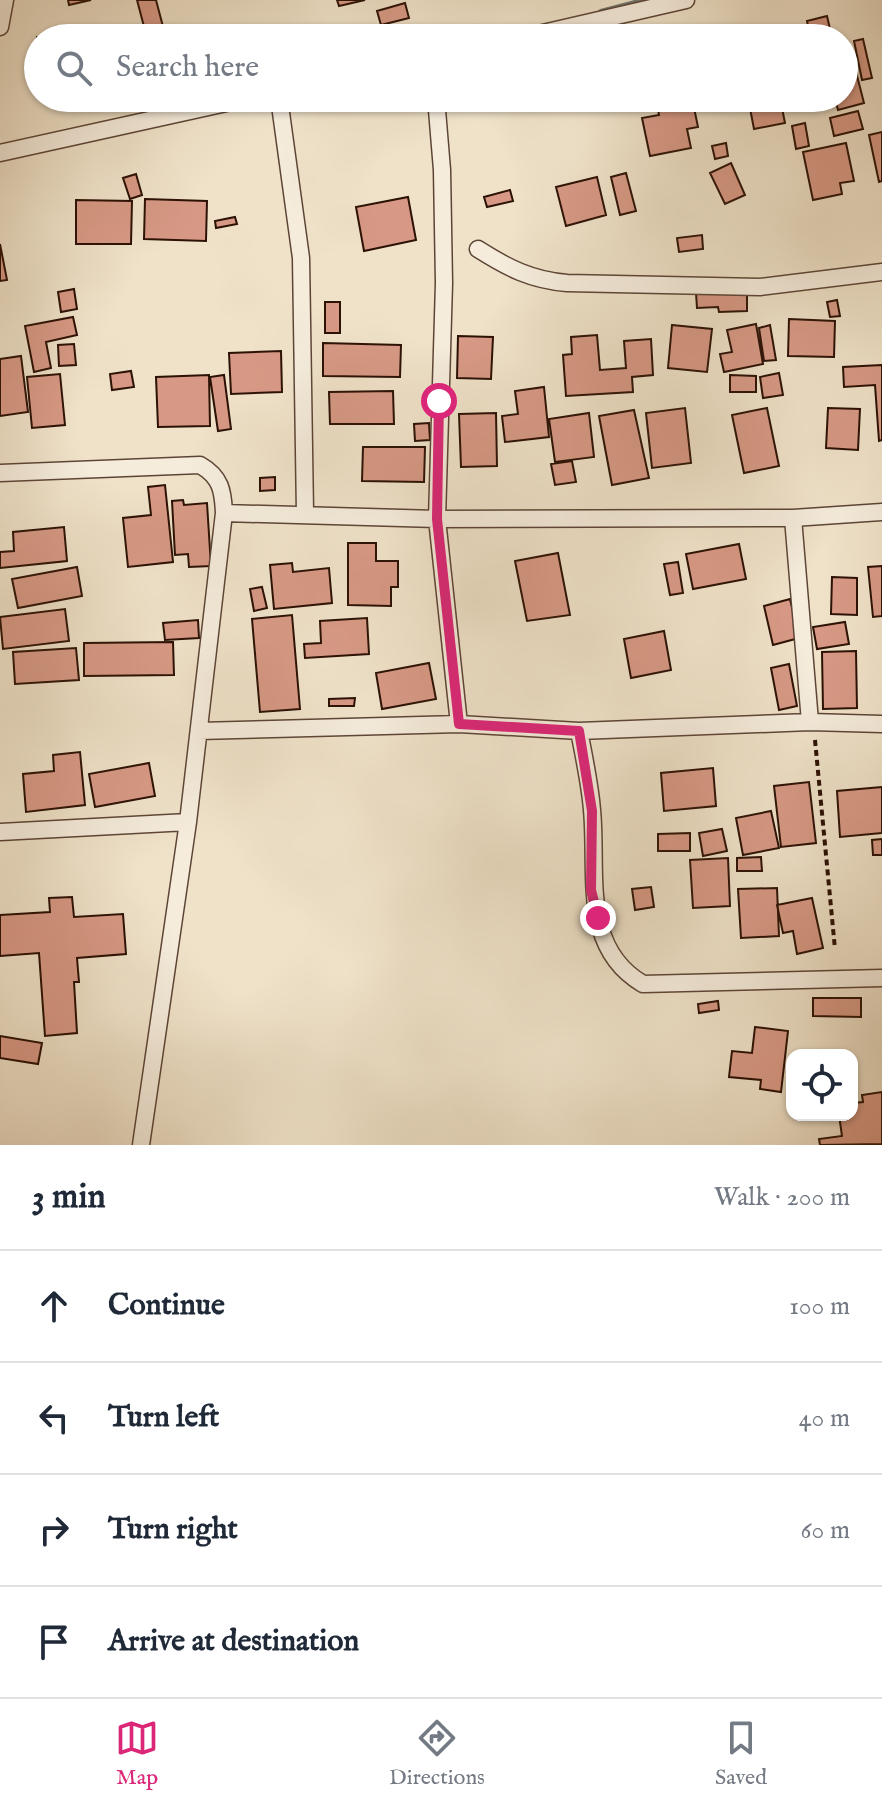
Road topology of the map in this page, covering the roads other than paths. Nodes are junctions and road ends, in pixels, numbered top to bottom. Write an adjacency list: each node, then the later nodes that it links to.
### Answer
1 (5, 0): 4 (street)
2 (686, 0): 3 (street)
3 (582, 24)
4 (0, 27)
5 (186, 112): 8 (street)
6 (281, 112): 14 (street)
7 (437, 112): 16 (street)
8 (0, 153)
9 (478, 249): 10 (street)
10 (882, 272)
11 (0, 473): 13 (street)
12 (882, 512): 15 (street)
13 (224, 513): 14 (street); 20 (street)
14 (305, 513): 16 (street)
15 (793, 518): 16 (street); 17 (street)
16 (437, 519): 18 (street)
17 (811, 722): 19 (street); 21 (street)
18 (459, 724): 20 (street); 21 (street)
19 (882, 724)
20 (199, 731): 22 (street)
21 (579, 731): 24 (street)
22 (188, 822): 23 (street); 25 (street)
23 (0, 832)
24 (882, 978)
25 (141, 1145)

